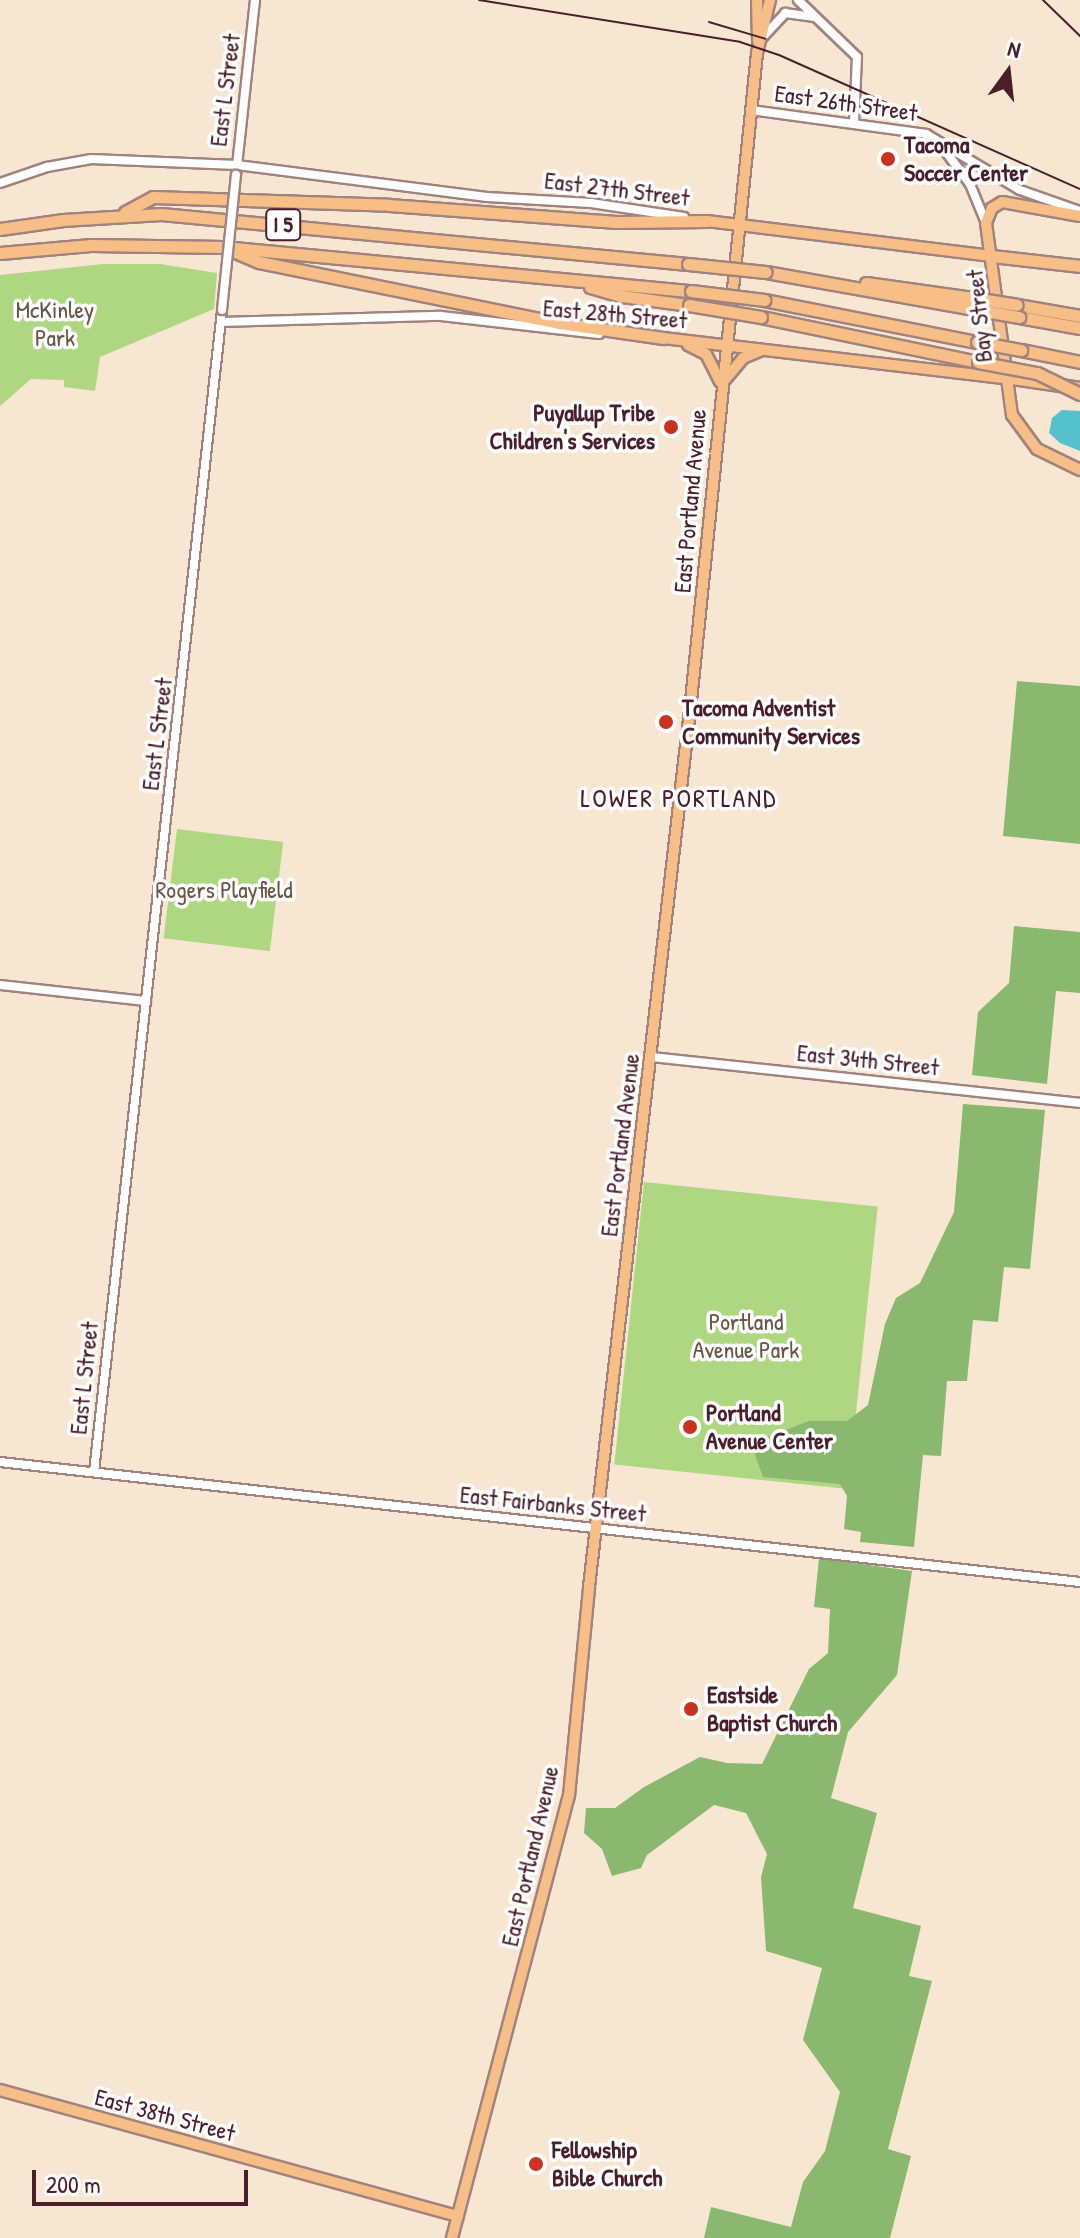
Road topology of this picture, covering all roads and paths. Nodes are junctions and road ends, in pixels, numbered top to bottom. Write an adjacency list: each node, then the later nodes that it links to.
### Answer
1 (255, 0): 11 (street, East L Street)
2 (757, 0): 7 (main road, East Portland Avenue)
3 (798, 0): 6 (street)
4 (809, 0): 6 (street)
5 (770, 2): 7 (main road, East Portland Avenue)
6 (817, 19): 7 (street); 9 (street)
7 (758, 43): 8 (main road, East Portland Avenue)
8 (751, 110): 9 (street, East 26th Street); 16 (main road, East Portland Avenue)
9 (854, 124): 10 (street, East 26th Street)
10 (934, 137): 13 (street); 17 (street, Bay Street)
11 (237, 165): 12 (street, East 27th Street); 15 (street, East 27th Street); 27 (street, East L Street, bridge)
12 (0, 183)
13 (1080, 214): 17 (main road)
14 (121, 215): 15 (highway); 18 (highway, I 5); 25 (highway, I 5, bridge)
15 (707, 221): 16 (main road, East 27th Street)
16 (740, 225): 20 (main road, East 27th Street); 30 (main road, East Portland Avenue)
17 (987, 228): 20 (main road); 22 (main road, Bay Street)
18 (0, 229)
19 (223, 247): 21 (highway, I 5); 24 (highway, I 5); 29 (highway)
20 (956, 251): 22 (main road, East 27th Street)
21 (0, 253)
22 (992, 256): 23 (highway); 33 (main road, Bay Street)
23 (1080, 266)
24 (566, 280): 32 (highway, I 5, bridge); 36 (highway, bridge)
25 (1018, 311): 26 (highway); 28 (highway)
26 (1080, 316)
27 (221, 322): 29 (street, East 28th Street); 39 (street, East L Street)
28 (1080, 328)
29 (669, 339): 30 (main road, East 28th Street); 34 (main road)
30 (727, 345): 31 (main road, East 28th Street); 34 (main road, East Portland Avenue)
31 (764, 349): 33 (main road, East 28th Street); 34 (main road)
32 (1080, 362)
33 (1005, 377): 35 (highway); 36 (main road, Bay Street); 37 (main road)
34 (721, 385): 40 (main road, East Portland Avenue)
35 (1080, 388)
36 (1080, 395)
37 (1080, 470)
38 (0, 985): 39 (street)
39 (146, 1001): 43 (street, East L Street)
40 (651, 1057): 41 (street, East 34th Street); 44 (main road, East Portland Avenue)
41 (1080, 1103)
42 (0, 1462): 43 (street, East Fairbanks Street)
43 (94, 1472): 44 (street, East Fairbanks Street)
44 (596, 1529): 45 (street, East Fairbanks Street); 47 (main road, East Portland Avenue)
45 (1080, 1582)
46 (0, 2090): 47 (main road, East 38th Street)
47 (458, 2216): 48 (main road, East Portland Avenue)
48 (452, 2238)

